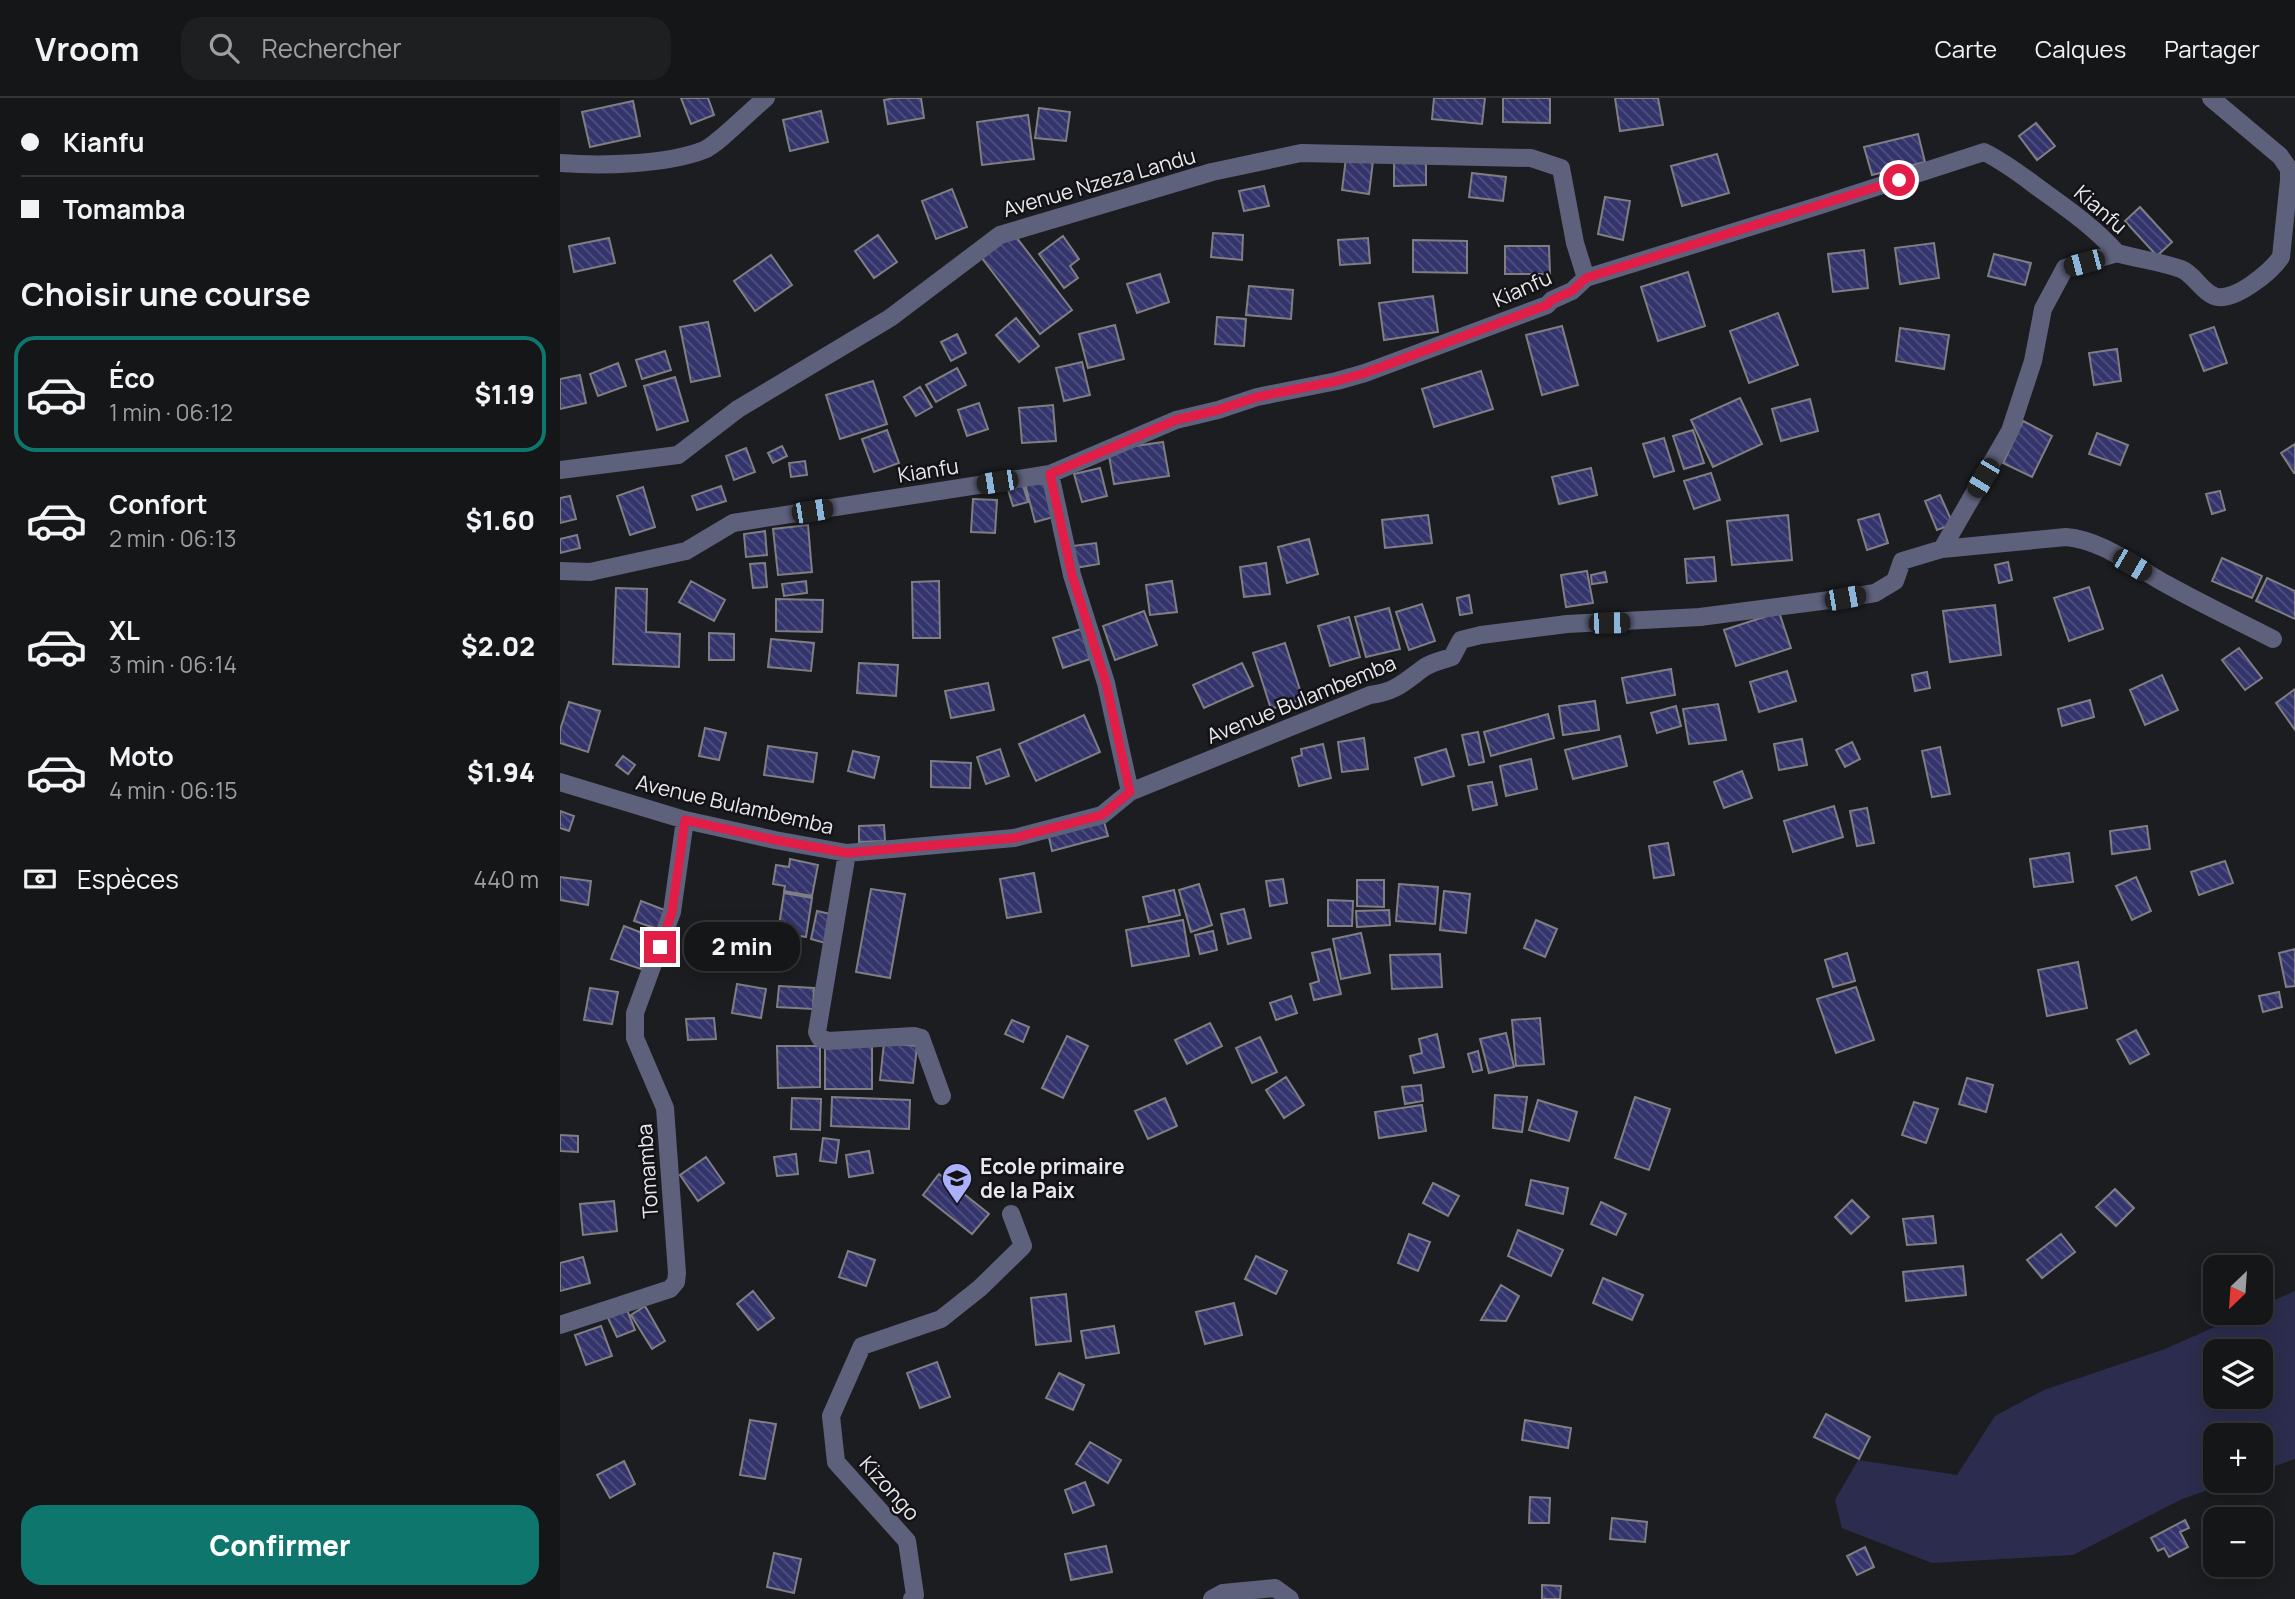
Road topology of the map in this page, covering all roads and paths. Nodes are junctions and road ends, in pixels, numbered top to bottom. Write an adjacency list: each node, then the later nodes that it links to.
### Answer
1 (766, 98): 3 (street)
2 (2211, 98): 4 (street)
3 (560, 163)
4 (2117, 253): 5 (street, Kianfu); 8 (street, Kianfu)
5 (1586, 278): 6 (street, Avenue Nzeza Landu); 7 (street, Kianfu)
6 (560, 470)
7 (1050, 474): 9 (street, Kianfu); 12 (street)
8 (1942, 549): 10 (street, Avenue Bulambemba); 12 (street, Avenue Bulambemba)
9 (560, 571)
10 (2273, 639)
11 (560, 782): 13 (street, Avenue Bulambemba)
12 (1130, 792): 14 (street, Avenue Bulambemba)
13 (685, 820): 14 (street, Avenue Bulambemba); 17 (street, Tomamba)
14 (847, 853): 15 (street)
15 (942, 1096)
16 (1011, 1214): 18 (street, Kizongo)
17 (560, 1325)
18 (912, 1599)
19 (1212, 1599): 20 (street)
20 (1290, 1599)

